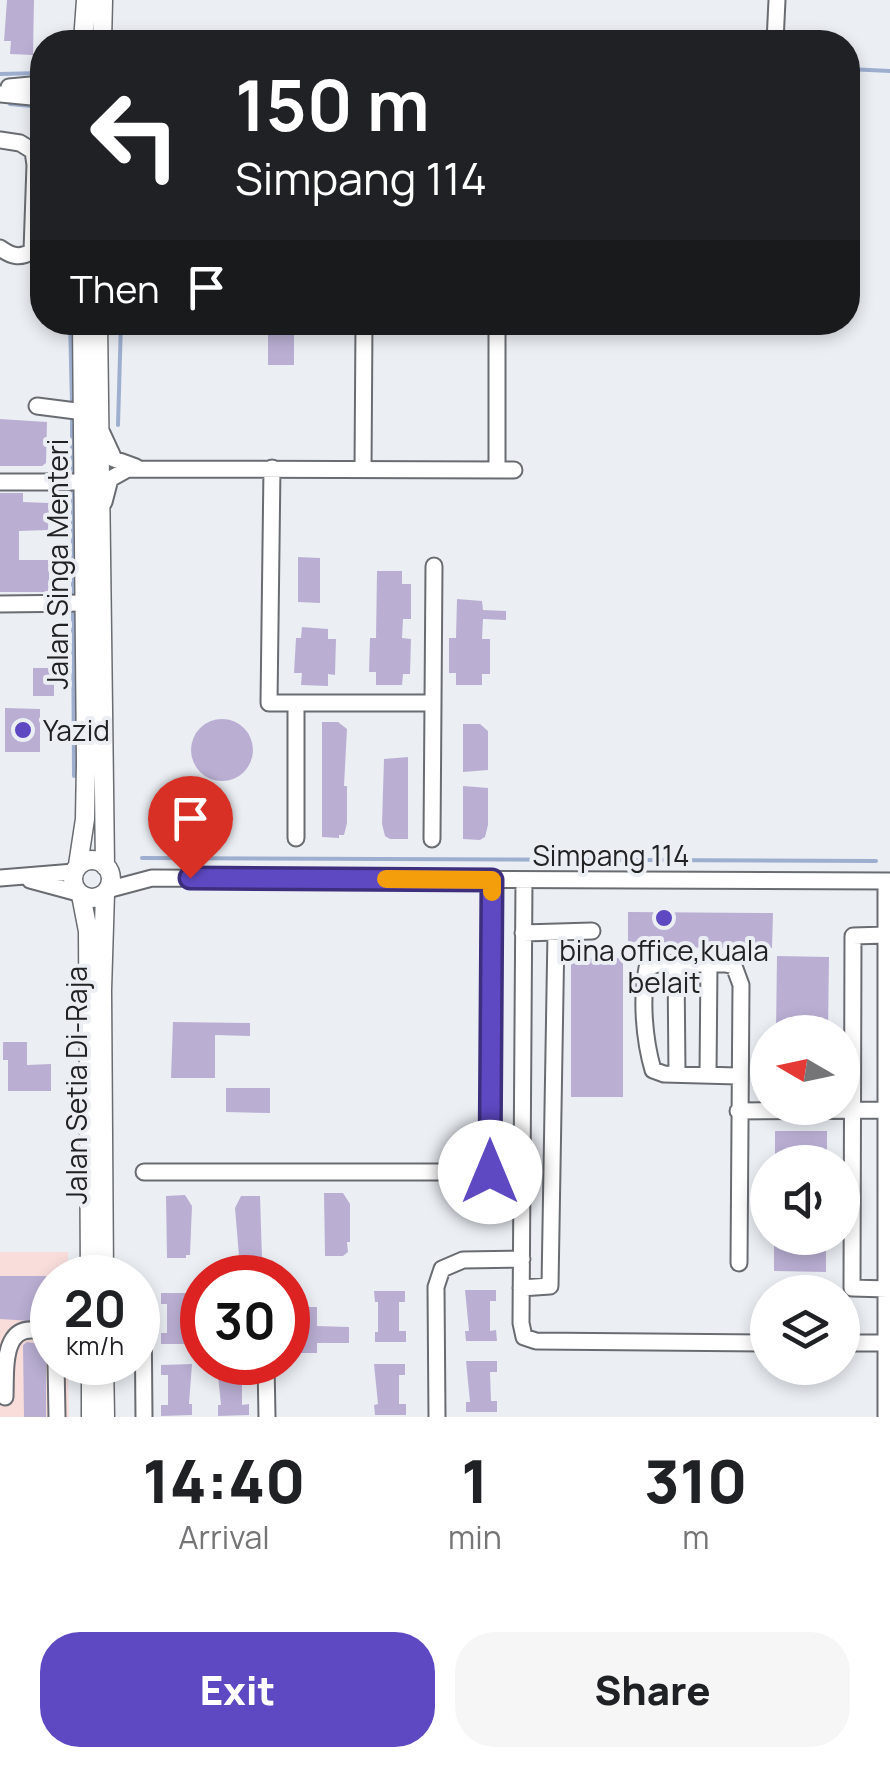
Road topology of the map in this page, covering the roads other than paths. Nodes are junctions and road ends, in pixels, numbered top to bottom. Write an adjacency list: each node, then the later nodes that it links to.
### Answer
1 (86, 0): 4 (main road)
2 (103, 0): 5 (main road)
3 (777, 0): 6 (street)
4 (84, 30)
5 (102, 30)
6 (776, 30)
7 (30, 86): 8 (street)
8 (0, 92): 9 (street); 10 (street)
9 (30, 96)
10 (0, 105)
11 (0, 140): 12 (street)
12 (30, 150)
13 (0, 248): 14 (street)
14 (30, 252)
15 (83, 335): 20 (main road, Jalan Singa Menteri)
16 (97, 335): 20 (main road, Jalan Singa Menteri)
17 (364, 335): 23 (street)
18 (497, 335): 24 (street)
19 (37, 406): 20 (street)
20 (91, 416): 21 (street); 27 (main road, Jalan Singa Menteri); 28 (main road, Jalan Singa Menteri)
21 (145, 468): 22 (street); 28 (street)
22 (272, 468): 23 (street); 32 (street)
23 (363, 469): 24 (street)
24 (496, 470): 25 (street)
25 (514, 470)
26 (0, 482): 27 (street)
27 (84, 482): 30 (main road, Jalan Singa Menteri)
28 (100, 528): 36 (main road, Jalan Singa Menteri)
29 (434, 566): 33 (street)
30 (86, 603): 31 (street); 37 (main road, Jalan Singa Menteri)
31 (0, 604)
32 (296, 703): 33 (street); 34 (street)
33 (433, 703): 35 (street)
34 (296, 838)
35 (432, 839)
36 (106, 867): 37 (main road); 40 (street, Simpang 114); 44 (main road)
37 (76, 868): 39 (street); 45 (main road)
38 (0, 878): 39 (street)
39 (21, 878): 45 (street)
40 (152, 878): 41 (street, Simpang 114); 44 (street, Simpang 114)
41 (492, 880): 42 (street, Simpang 114); 61 (street)
42 (524, 880): 43 (street, Simpang 114); 47 (street)
43 (888, 881): 49 (street)
44 (106, 891): 45 (main road); 63 (main road, Jalan Setia Di-Raja)
45 (79, 894): 62 (main road, Jalan Setia Di-Raja)
46 (592, 931): 48 (street)
47 (523, 932): 48 (street); 64 (street)
48 (556, 933): 66 (street)
49 (886, 935): 52 (street); 57 (street)
50 (676, 963): 51 (street); 53 (street); 53 (street)
51 (709, 964): 54 (street); 55 (street)
52 (853, 1015)
53 (678, 1074): 54 (street)
54 (708, 1075): 55 (street)
55 (738, 1076): 58 (street)
56 (860, 1110): 57 (street)
57 (886, 1110): 67 (street)
58 (738, 1111): 59 (street); 65 (street)
59 (750, 1111)
60 (852, 1125): 67 (street)
61 (144, 1172)
62 (90, 1255)
63 (104, 1255)
64 (522, 1259): 66 (street); 83 (street)
65 (739, 1263)
66 (522, 1288): 69 (street)
67 (886, 1289): 71 (street)
68 (30, 1332): 77 (street)
69 (750, 1342)
70 (860, 1343): 71 (street)
71 (888, 1344): 84 (street)
72 (56, 1385): 78 (street)
73 (91, 1385): 79 (main road)
74 (104, 1385): 80 (main road)
75 (143, 1385): 81 (street)
76 (266, 1385): 82 (street)
77 (5, 1397)
78 (57, 1417)
79 (91, 1417)
80 (105, 1417)
81 (144, 1417)
82 (266, 1417)
83 (436, 1417)
84 (886, 1417)

